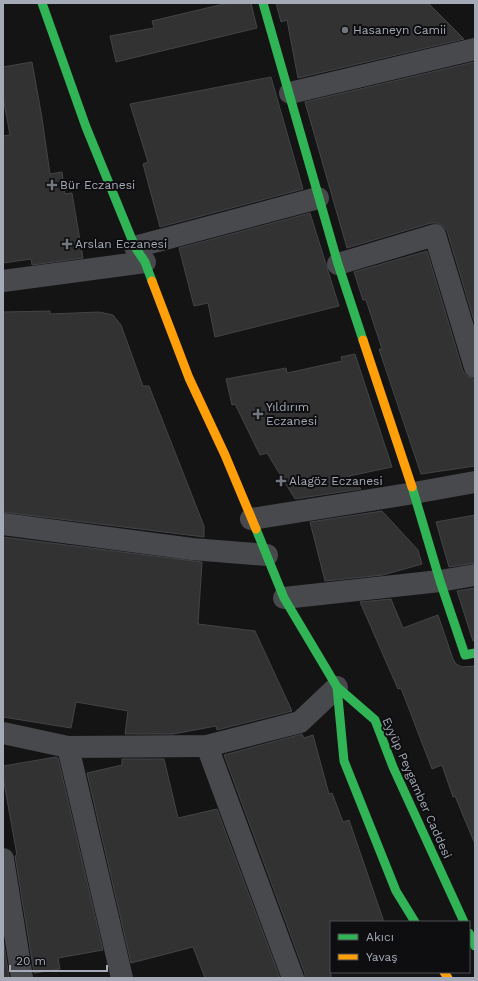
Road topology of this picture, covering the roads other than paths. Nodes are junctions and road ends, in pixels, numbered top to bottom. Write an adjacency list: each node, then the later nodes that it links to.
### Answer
1 (42, 3): 6 (street)
2 (263, 3): 4 (street)
3 (475, 49): 4 (street)
4 (290, 93): 5 (street)
5 (318, 198): 6 (street); 7 (street)
6 (140, 254): 8 (street); 12 (street)
7 (338, 264): 9 (street); 11 (street)
8 (3, 281)
9 (475, 367)
10 (475, 482): 11 (street)
11 (414, 493): 12 (street); 16 (street)
12 (251, 519): 14 (street)
13 (3, 524): 14 (street)
14 (266, 555): 17 (street)
15 (475, 575): 16 (street)
16 (440, 581): 17 (street); 18 (street)
17 (284, 598): 19 (street)
18 (475, 653)
19 (337, 687): 21 (street); 24 (street); 25 (street, Eyyüp Peygamber Caddesi)
20 (3, 733): 22 (street)
21 (207, 746): 22 (street); 30 (street)
22 (68, 747): 29 (street)
23 (3, 859): 28 (street)
24 (414, 921)
25 (464, 921)
26 (470, 935): 27 (street)
27 (475, 946)
28 (22, 978)
29 (122, 978)
30 (293, 978)

